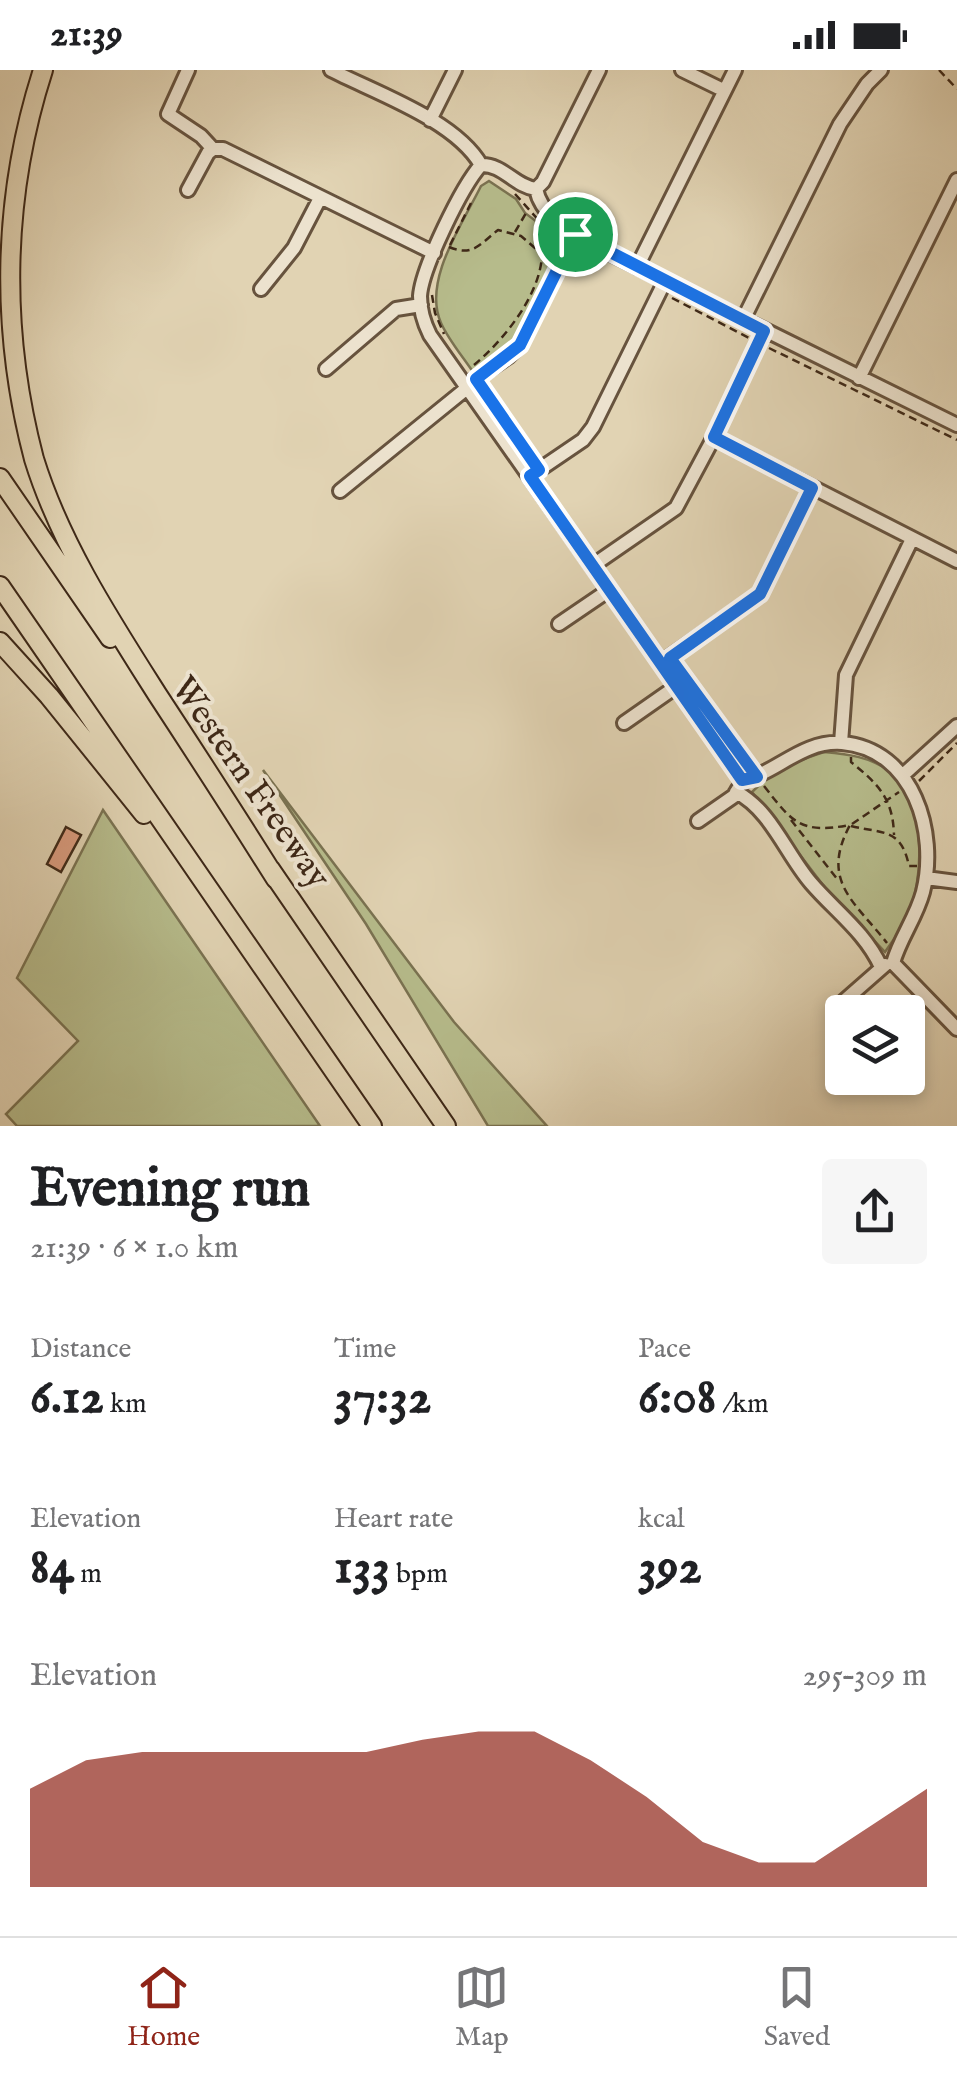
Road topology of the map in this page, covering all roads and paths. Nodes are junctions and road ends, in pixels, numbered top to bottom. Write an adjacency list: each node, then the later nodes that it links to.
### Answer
1 (43, 70): 65 (highway)
2 (188, 70): 13 (street)
3 (330, 70): 12 (street)
4 (455, 70): 12 (street)
5 (600, 70): 16 (street)
6 (682, 70): 11 (street)
7 (735, 70): 11 (street)
8 (881, 70): 30 (street)
9 (939, 70): 10 (path)
10 (957, 89)
11 (723, 90): 25 (street)
12 (430, 120): 14 (street)
13 (213, 149): 17 (street); 18 (street)
14 (481, 165): 16 (street); 23 (street)
15 (957, 180): 34 (street)
16 (536, 189): 22 (street)
17 (188, 190)
18 (320, 198): 23 (street); 28 (street)
19 (472, 201): 23 (path)
20 (528, 210): 21 (path)
21 (515, 233): 23 (path); 24 (path)
22 (568, 236): 24 (path); 25 (street); 35 (street)
23 (440, 247): 29 (street)
24 (542, 254): 35 (path)
25 (637, 267): 26 (street)
26 (665, 281): 30 (street); 39 (street)
27 (434, 285): 32 (path)
28 (261, 289)
29 (421, 306): 33 (street); 35 (street)
30 (743, 320): 31 (street)
31 (764, 331): 34 (street); 38 (street)
32 (446, 338)
33 (326, 369)
34 (859, 378): 37 (street)
35 (469, 381): 36 (path); 39 (street); 42 (street)
36 (497, 410)
37 (957, 426)
38 (714, 437): 41 (street); 45 (street)
39 (530, 476): 45 (street)
40 (0, 478): 65 (highway, Western Freeway)
41 (812, 488): 43 (street); 50 (street)
42 (340, 491)
43 (912, 539): 44 (street); 55 (street)
44 (957, 561)
45 (592, 566): 47 (street)
46 (0, 586): 68 (highway)
47 (608, 590): 48 (street); 50 (street)
48 (559, 624)
49 (0, 642): 68 (highway)
50 (661, 663): 51 (street)
51 (677, 686): 53 (street); 58 (street)
52 (702, 702): 58 (path)
53 (624, 722)
54 (957, 726): 57 (street)
55 (847, 744): 57 (street); 58 (street); 59 (path)
56 (957, 744): 57 (path)
57 (906, 781): 59 (path); 64 (street)
58 (745, 783): 60 (path); 61 (street); 69 (street)
59 (888, 798): 62 (path); 63 (path)
60 (789, 818): 62 (path); 66 (path)
61 (698, 821)
62 (850, 825): 63 (path); 66 (path)
63 (894, 835): 64 (path)
64 (926, 872): 67 (street); 69 (street)
65 (276, 879): 73 (highway, Western Freeway)
66 (838, 882): 69 (path)
67 (957, 882)
68 (238, 931): 72 (highway)
69 (890, 961): 70 (street); 71 (street)
70 (851, 995)
71 (957, 1028)
72 (372, 1126)
73 (446, 1126)

